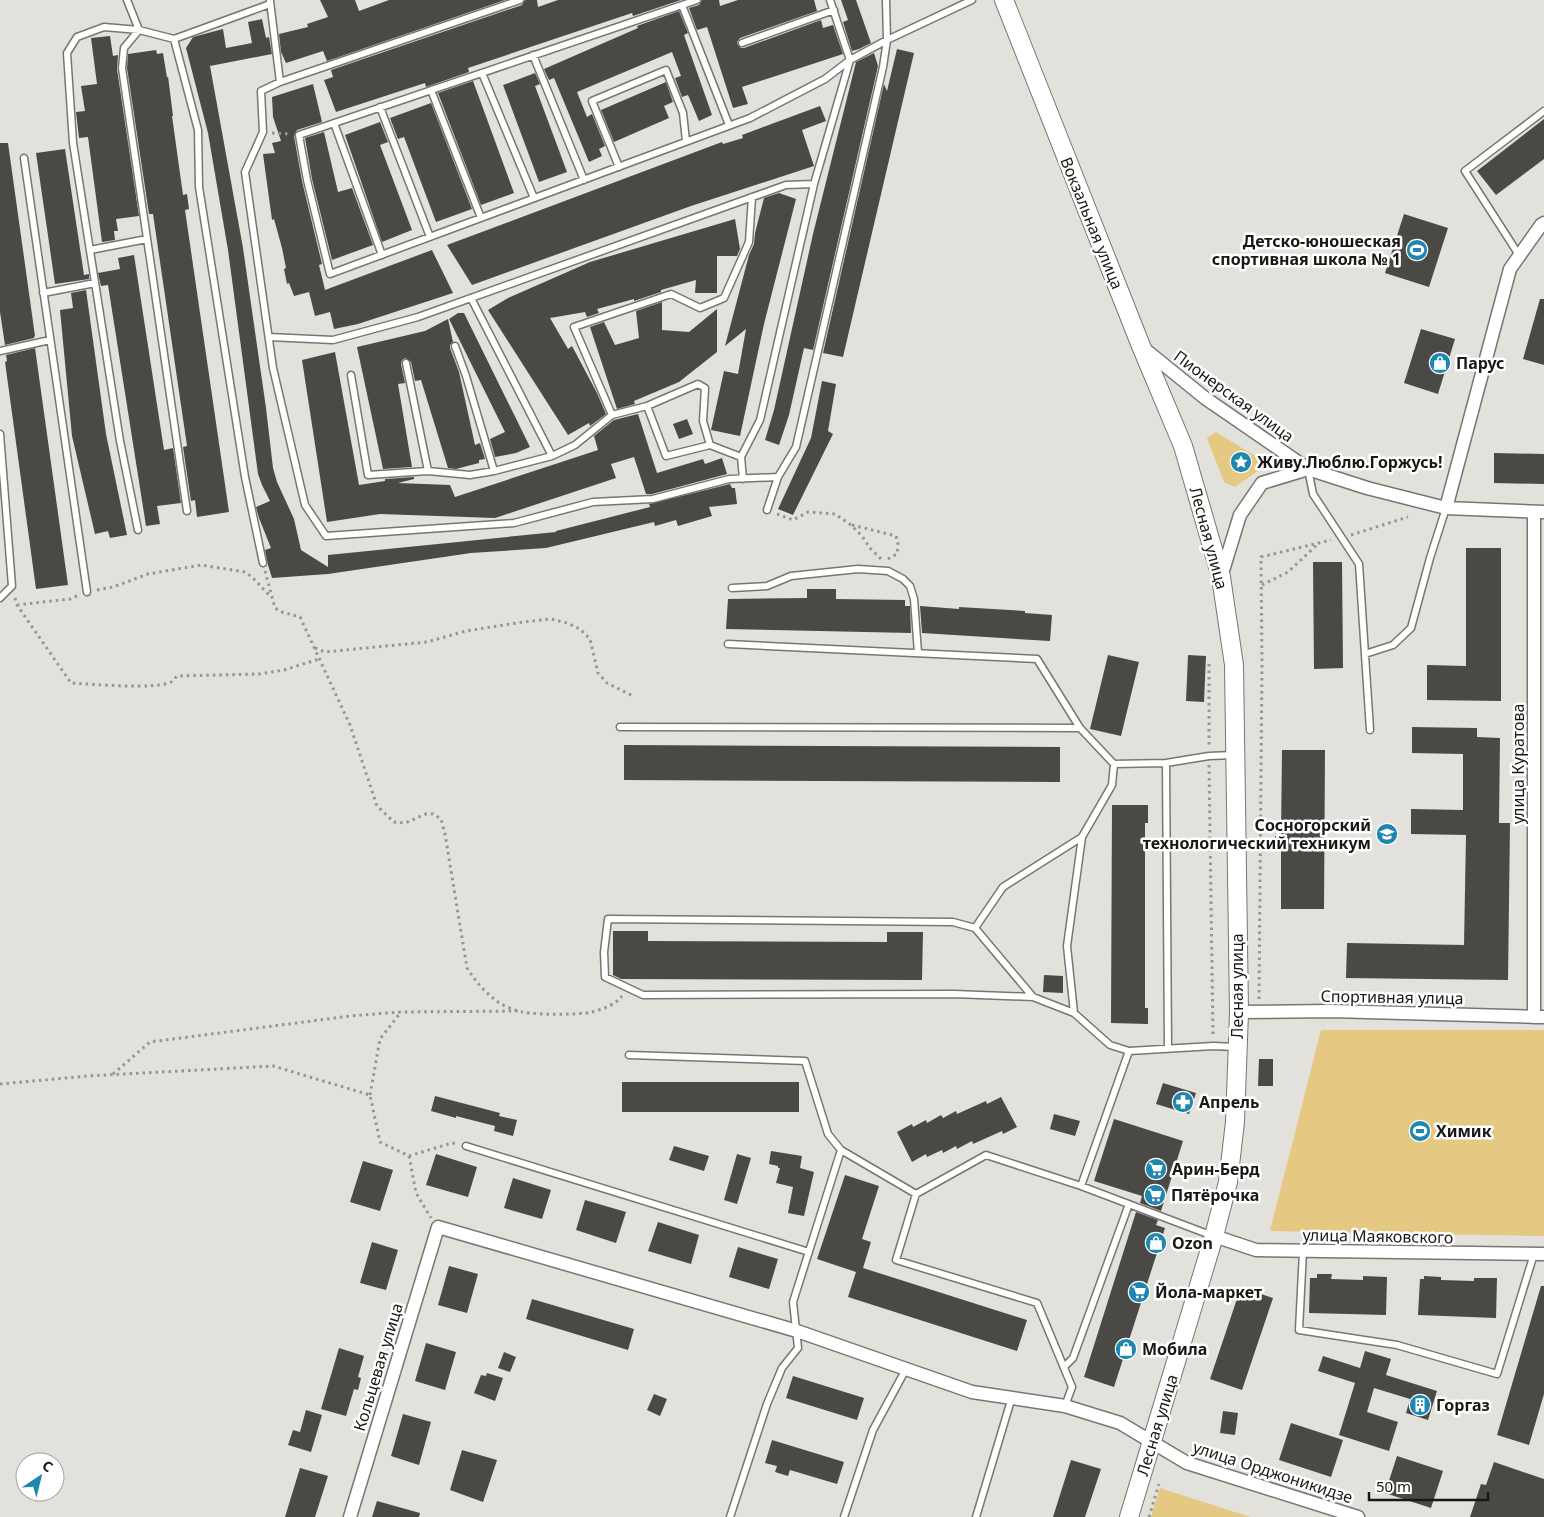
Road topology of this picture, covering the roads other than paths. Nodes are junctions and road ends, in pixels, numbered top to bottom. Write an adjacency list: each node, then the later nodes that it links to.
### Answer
1 (127, 0): 11 (lane)
2 (520, 0): 18 (lane)
3 (697, 0): 9 (lane)
4 (830, 0): 10 (lane)
5 (886, 0): 13 (lane)
6 (972, 0): 13 (lane)
7 (1004, 0): 44 (main road, Вокзальная улица)
8 (270, 2): 12 (lane); 18 (lane)
9 (682, 5): 15 (lane); 23 (lane)
10 (834, 10): 14 (lane); 16 (lane)
11 (139, 30): 12 (lane); 34 (lane); 35 (lane)
12 (174, 39): 65 (lane)
13 (887, 40): 16 (lane); 58 (lane)
14 (742, 43)
15 (533, 55): 17 (lane); 27 (lane)
16 (850, 60): 23 (lane); 28 (lane)
17 (482, 73): 19 (lane); 30 (lane)
18 (280, 82): 41 (lane)
19 (431, 90): 20 (lane); 31 (lane)
20 (380, 107): 22 (lane); 33 (lane)
21 (1544, 111): 37 (lane)
22 (334, 123): 36 (lane); 36 (lane)
23 (729, 125): 24 (lane)
24 (686, 141): 26 (lane); 26 (lane)
25 (24, 158): 39 (lane)
26 (619, 166): 27 (lane)
27 (584, 180): 30 (lane)
28 (814, 184): 29 (lane); 54 (lane)
29 (752, 197): 40 (lane); 49 (lane)
30 (534, 198): 31 (lane)
31 (481, 218): 33 (lane)
32 (1544, 223): 37 (street)
33 (430, 237): 36 (lane)
34 (147, 239): 35 (lane); 62 (lane)
35 (90, 250): 38 (lane)
36 (382, 255)
37 (1519, 255): 60 (street)
38 (95, 283): 39 (lane); 64 (lane)
39 (43, 293): 42 (lane)
40 (471, 298): 41 (lane); 53 (lane)
41 (268, 337): 59 (lane)
42 (50, 340): 45 (lane); 68 (lane)
43 (455, 346): 56 (lane)
44 (1141, 346): 52 (main road, Вокзальная улица); 55 (street, Пионерская улица)
45 (0, 351)
46 (406, 363): 57 (lane)
47 (351, 375): 57 (lane)
48 (647, 406): 49 (lane); 51 (lane); 51 (lane)
49 (612, 415): 53 (lane)
50 (0, 434): 69 (lane)
51 (710, 445): 54 (lane)
52 (1183, 446): 66 (main road, Лесная улица)
53 (552, 456): 56 (lane)
54 (741, 457): 59 (lane)
55 (1308, 469): 60 (street, Пионерская улица); 66 (street); 73 (lane)
56 (494, 471): 57 (lane)
57 (428, 472)
58 (778, 477): 59 (lane); 61 (lane)
59 (743, 478)
60 (1446, 508): 63 (street, Пионерская улица); 73 (lane)
61 (767, 510)
62 (187, 511)
63 (1539, 512): 70 (street, улица Куратова)
64 (138, 530)
65 (263, 563)
66 (1221, 577): 77 (main road, Лесная улица)
67 (732, 588): 72 (lane)
68 (87, 592)
69 (0, 598)
70 (1539, 641): 85 (street, улица Куратова)
71 (728, 644): 72 (lane)
72 (918, 653): 75 (lane)
73 (1365, 654): 76 (lane)
74 (620, 727): 75 (lane)
75 (1080, 728): 79 (lane)
76 (1370, 730)
77 (1235, 755): 78 (lane); 83 (main road, Лесная улица)
78 (1166, 763): 79 (lane); 87 (lane)
79 (1114, 764): 80 (lane)
80 (1082, 836): 81 (lane); 84 (lane)
81 (975, 928): 82 (lane); 82 (lane)
82 (1032, 996): 84 (lane)
83 (1239, 1012): 85 (street, Спортивная улица); 86 (main road, Лесная улица)
84 (1074, 1013): 88 (lane)
85 (1539, 1017)
86 (1238, 1047): 87 (lane); 96 (main road, Лесная улица)
87 (1168, 1048): 88 (lane)
88 (1129, 1051): 92 (lane)
89 (629, 1055): 91 (lane)
90 (466, 1146): 98 (lane)
91 (840, 1150): 93 (lane); 98 (lane)
92 (1081, 1186): 93 (lane); 94 (lane)
93 (916, 1194): 101 (lane)
94 (1129, 1204): 96 (lane); 101 (lane)
95 (438, 1227): 100 (street, улица Орджоникидзе); 106 (street, Кольцевая улица)
96 (1214, 1236): 97 (street, улица Маяковского); 105 (main road, Лесная улица)
97 (1303, 1251): 99 (street, улица Маяковского); 99 (lane)
98 (809, 1252): 100 (lane)
99 (1539, 1254)
100 (797, 1331): 102 (street, улица Орджоникидзе); 107 (lane)
101 (1064, 1367): 104 (lane)
102 (906, 1369): 103 (street, улица Орджоникидзе); 108 (lane)
103 (1012, 1397): 104 (street, улица Орджоникидзе); 109 (lane)
104 (1065, 1406): 105 (street, улица Орджоникидзе)
105 (1152, 1441): 110 (main road, Лесная улица); 111 (street, улица Орджоникидзе)
106 (350, 1517)
107 (730, 1517)
108 (844, 1517)
109 (976, 1517)
110 (1129, 1517)
111 (1358, 1517)

